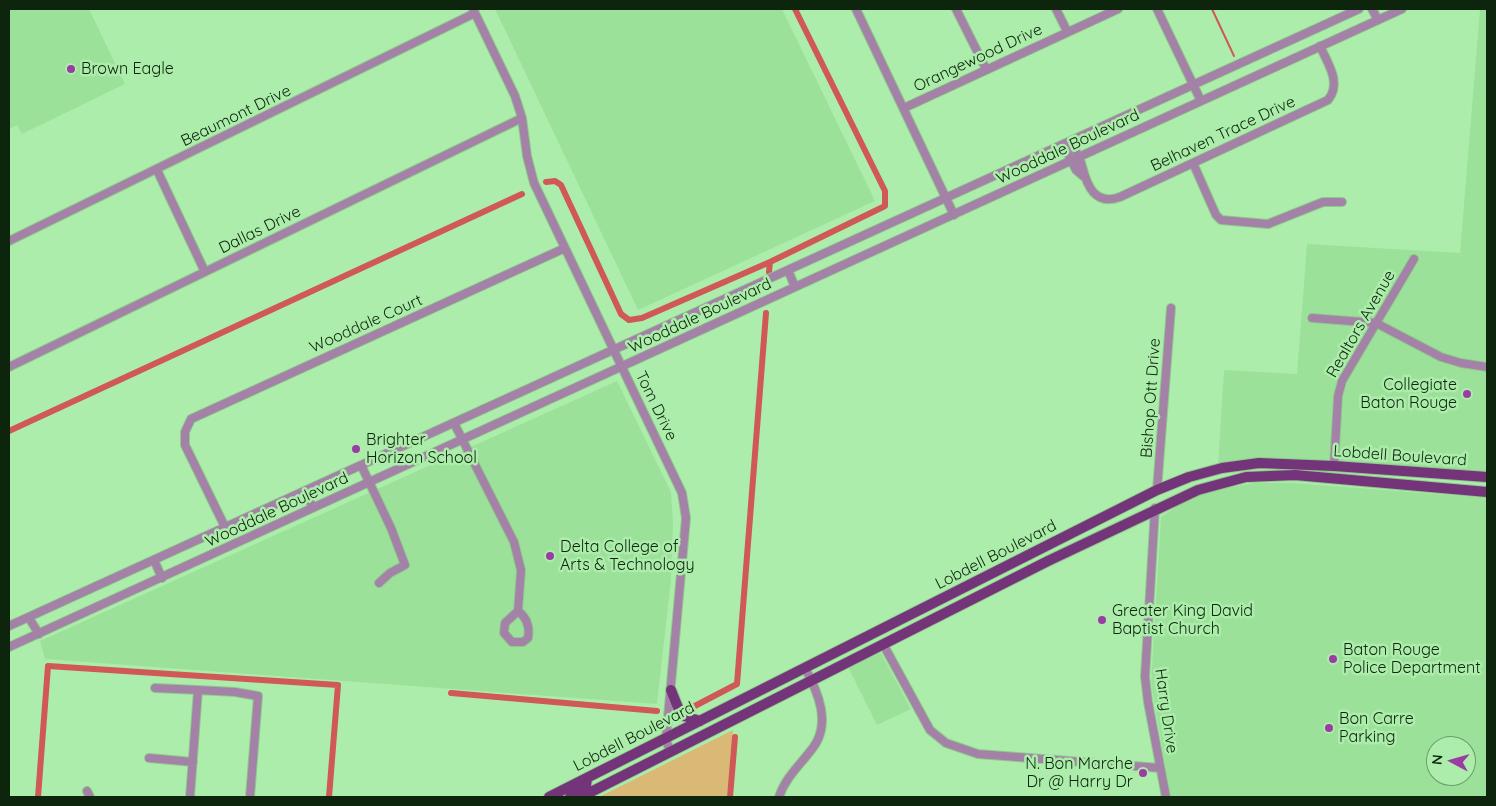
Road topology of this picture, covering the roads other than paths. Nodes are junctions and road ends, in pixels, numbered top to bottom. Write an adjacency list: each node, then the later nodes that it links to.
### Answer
1 (856, 9): 16 (street)
2 (956, 9): 13 (street)
3 (1056, 9): 11 (street)
4 (1118, 9): 11 (street, Orangewood Drive)
5 (1157, 9): 14 (street)
6 (1359, 9): 14 (street, Wooddale Boulevard)
7 (1372, 9): 10 (street)
8 (1402, 9): 10 (street, Wooddale Boulevard)
9 (474, 11): 17 (street, Tom Drive); 21 (street, Beaumont Drive)
10 (1378, 20): 12 (street, Wooddale Boulevard)
11 (1067, 31): 13 (street, Orangewood Drive)
12 (1320, 46): 15 (street, Wooddale Boulevard); 20 (street, Belhaven Trace Drive)
13 (986, 69): 16 (street, Orangewood Drive)
14 (1194, 84): 15 (street); 18 (street, Wooddale Boulevard)
15 (1201, 101): 19 (street, Wooddale Boulevard)
16 (904, 108): 22 (street)
17 (522, 118): 26 (street, Tom Drive); 29 (street, Dallas Drive)
18 (1067, 142): 19 (street, Belhaven Trace Drive); 22 (street, Wooddale Boulevard)
19 (1075, 159): 20 (street, Belhaven Trace Drive); 24 (street, Wooddale Boulevard)
20 (1193, 163): 23 (street)
21 (157, 170): 25 (street, Beaumont Drive); 29 (street)
22 (946, 198): 24 (street); 28 (street, Wooddale Boulevard)
23 (1342, 202)
24 (954, 215): 30 (street, Wooddale Boulevard)
25 (9, 241)
26 (565, 248): 34 (street, Tom Drive); 53 (street, Wooddale Court)
27 (1414, 259): 33 (street, Realtors Avenue)
28 (788, 270): 30 (street); 34 (street, Wooddale Boulevard)
29 (205, 272): 37 (street, Dallas Drive)
30 (795, 287): 35 (street, Wooddale Boulevard)
31 (1171, 308): 47 (street, Bishop Ott Drive)
32 (1312, 318): 33 (street)
33 (1376, 323): 36 (street); 41 (street, Realtors Avenue)
34 (614, 351): 35 (street, Tom Drive); 38 (street, Wooddale Boulevard)
35 (622, 366): 39 (street, Wooddale Boulevard); 71 (street, Tom Drive)
36 (1487, 366)
37 (9, 367)
38 (454, 423): 39 (street); 40 (street, Wooddale Boulevard)
39 (463, 440): 45 (street, Wooddale Boulevard); 59 (street)
40 (361, 465): 45 (street); 49 (street, Wooddale Boulevard)
41 (1334, 466): 42 (main road, Lobdell Boulevard); 44 (main road); 47 (main road, Lobdell Boulevard)
42 (1382, 469): 43 (main road, Lobdell Boulevard); 44 (main road)
43 (1487, 477)
44 (1333, 479): 48 (main road, Lobdell Boulevard); 52 (main road, Lobdell Boulevard)
45 (370, 482): 51 (street, Wooddale Boulevard); 58 (street)
46 (1487, 488): 48 (main road)
47 (1157, 490): 52 (main road); 54 (main road, Lobdell Boulevard)
48 (1469, 490): 50 (main road, Lobdell Boulevard)
49 (305, 491): 51 (street); 53 (street, Wooddale Boulevard)
50 (1487, 492)
51 (313, 508): 57 (street, Wooddale Boulevard)
52 (1155, 508): 56 (main road, Lobdell Boulevard); 77 (street, Harry Drive)
53 (225, 527): 55 (street, Wooddale Boulevard)
54 (1026, 557): 56 (main road); 65 (main road, Lobdell Boulevard)
55 (154, 560): 57 (street); 60 (street, Wooddale Boulevard)
56 (1033, 570): 63 (main road, Lobdell Boulevard)
57 (162, 578): 62 (street, Wooddale Boulevard)
58 (379, 583)
59 (518, 611)
60 (29, 618): 61 (street, Wooddale Boulevard); 62 (street)
61 (9, 626)
62 (38, 634): 64 (street, Wooddale Boulevard)
63 (883, 644): 66 (main road, Lobdell Boulevard); 77 (street)
64 (9, 647)
65 (848, 647): 66 (street); 67 (main road, Lobdell Boulevard)
66 (854, 659): 68 (main road, Lobdell Boulevard)
67 (805, 668): 68 (street); 72 (main road, Lobdell Boulevard)
68 (812, 680): 74 (main road, Lobdell Boulevard); 84 (street)
69 (155, 688): 70 (street)
70 (198, 690): 76 (street); 80 (street)
71 (671, 690): 72 (main road); 73 (street, Tom Drive)
72 (700, 721): 73 (main road, Lobdell Boulevard)
73 (666, 739): 74 (street, Tom Drive); 78 (main road, Lobdell Boulevard)
74 (670, 752): 83 (main road, Lobdell Boulevard)
75 (149, 758): 76 (street)
76 (193, 762): 79 (street)
77 (1160, 768): 85 (street, Harry Drive)
78 (587, 778): 81 (main road, Lobdell Boulevard); 82 (main road)
79 (190, 797)
80 (250, 797)
81 (548, 797)
82 (570, 797)
83 (581, 797)
84 (779, 797)
85 (1166, 797)

